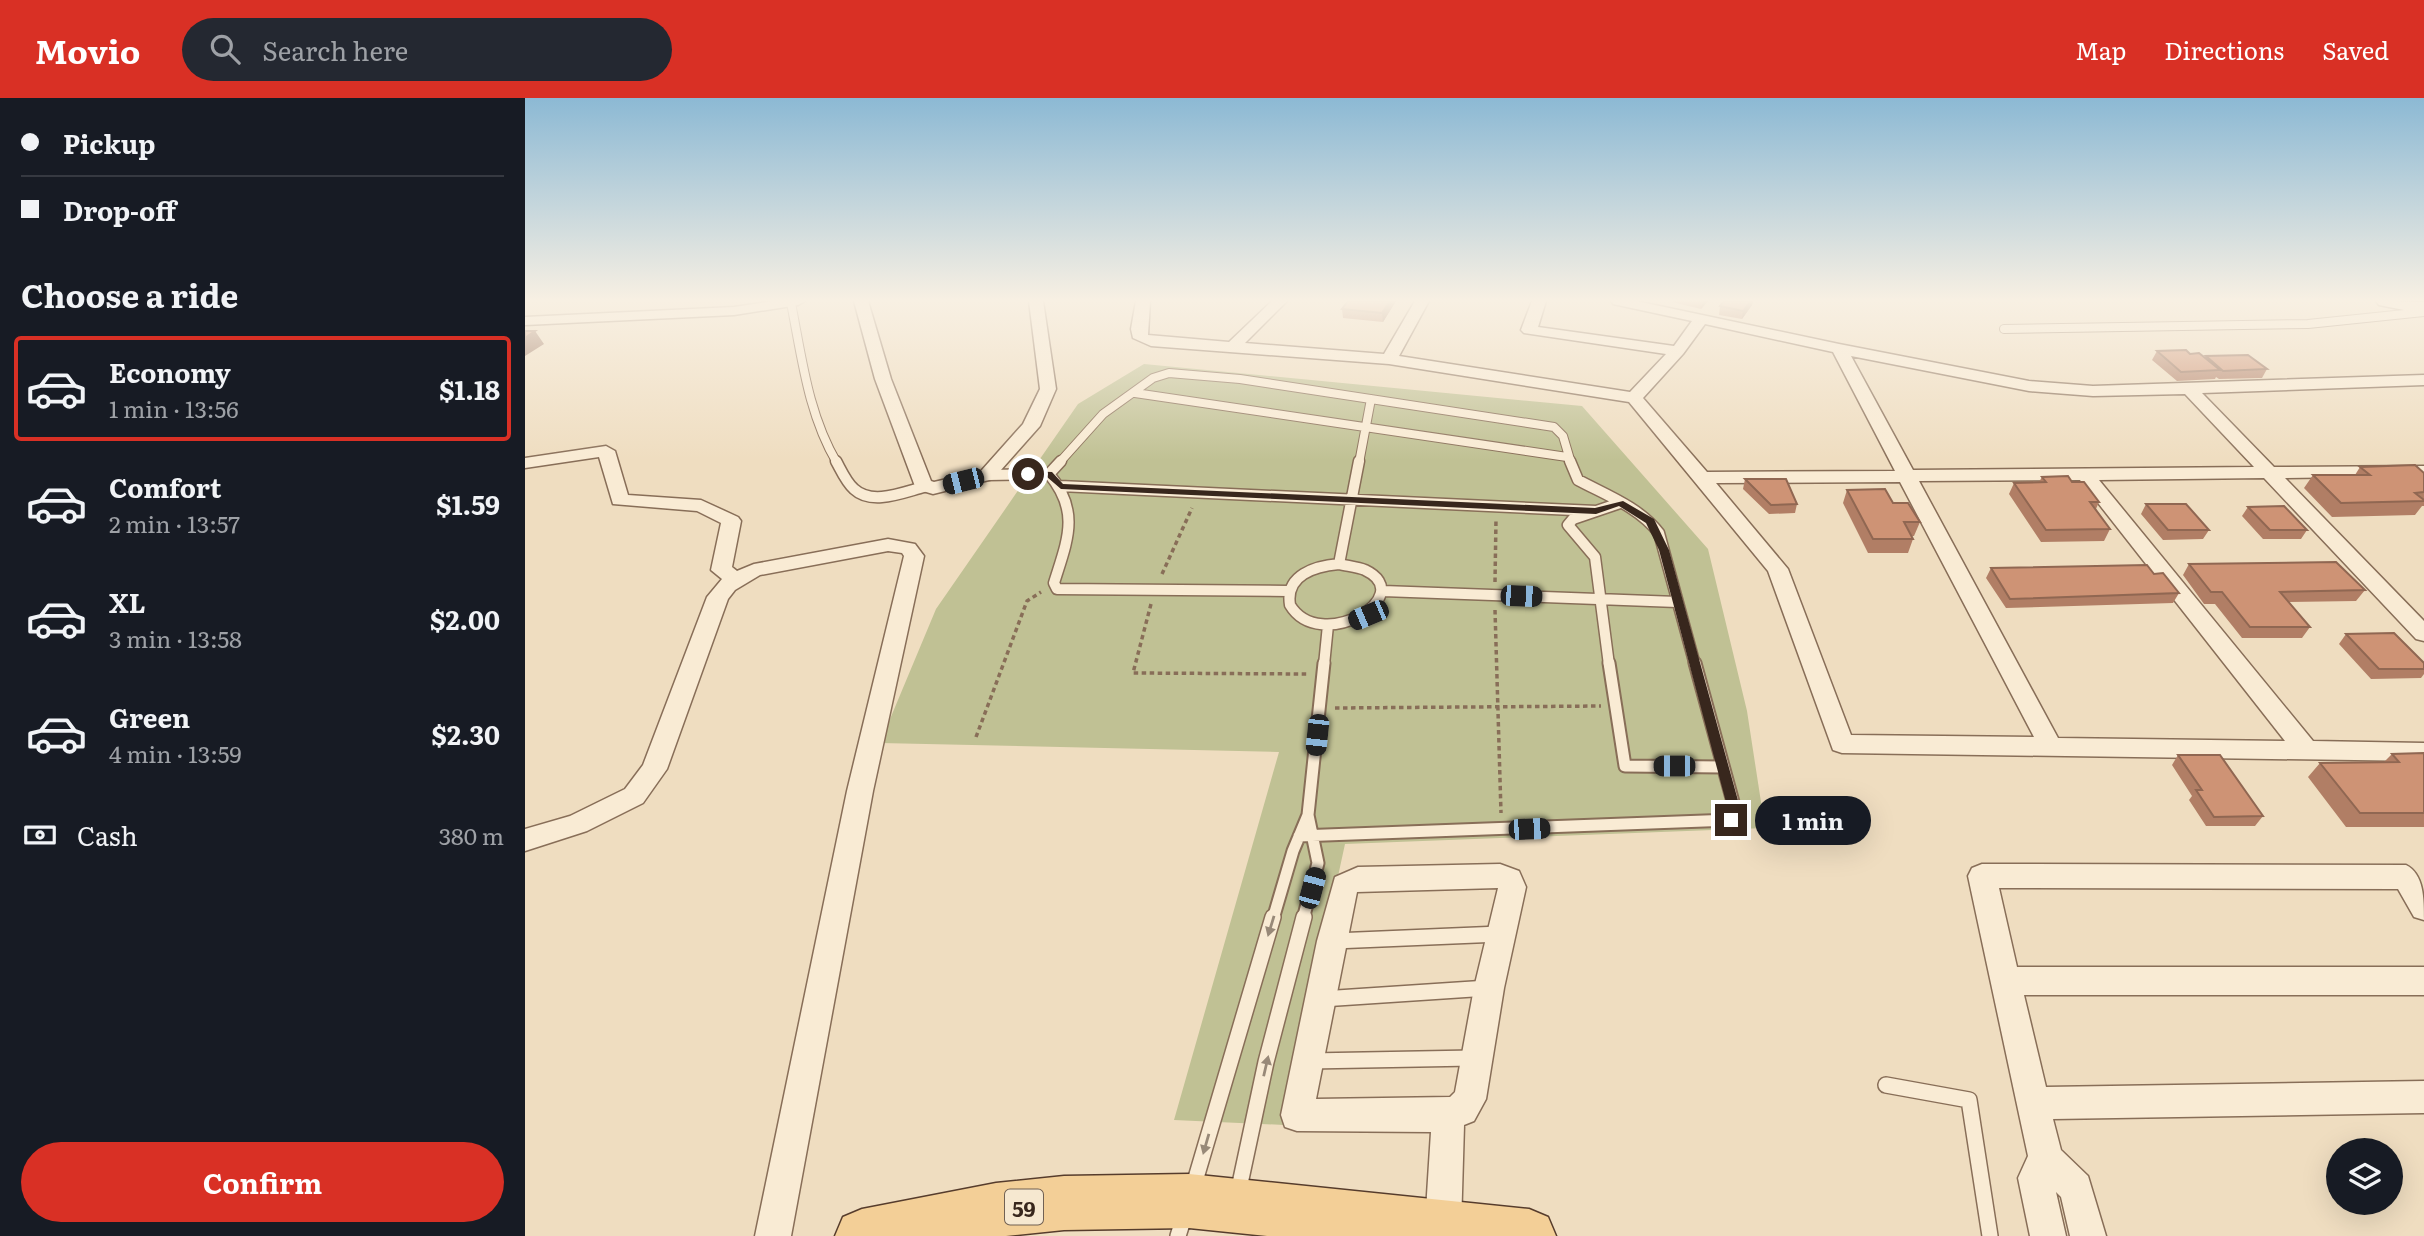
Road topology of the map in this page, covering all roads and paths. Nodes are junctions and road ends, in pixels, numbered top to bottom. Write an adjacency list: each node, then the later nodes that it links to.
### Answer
1 (803, 354): 25 (lane)
2 (876, 354): 25 (street)
3 (1043, 354): 22 (street)
4 (1331, 354): 9 (street)
5 (1392, 354): 9 (street)
6 (1675, 354): 13 (street)
7 (1842, 354): 23 (street)
8 (1865, 354): 11 (street)
9 (1389, 359): 13 (street)
10 (2424, 380): 11 (street)
11 (2189, 389): 21 (street)
12 (1135, 393): 14 (lane); 15 (lane); 19 (lane)
13 (1635, 398): 24 (street)
14 (1371, 399): 15 (lane); 16 (lane)
15 (1366, 427): 16 (lane); 28 (lane)
16 (1567, 457): 29 (lane)
17 (525, 463): 33 (street)
18 (2423, 473): 21 (street)
19 (1049, 474): 22 (lane); 26 (lane)
20 (2085, 474): 21 (street); 23 (street); 49 (street)
21 (2271, 474): 42 (street)
22 (987, 475): 25 (street)
23 (1907, 476): 24 (street); 48 (street)
24 (1702, 478): 48 (street)
25 (924, 486)
26 (1061, 486): 27 (lane); 34 (lane)
27 (1199, 493): 28 (lane); 35 (path)
28 (1351, 501): 30 (lane); 32 (lane)
29 (1620, 503): 31 (lane); 40 (lane)
30 (1496, 507): 31 (lane); 38 (path)
31 (1596, 511): 39 (lane)
32 (1339, 564): 36 (lane); 37 (lane)
33 (738, 580): 54 (street); 71 (street)
34 (1054, 586): 35 (lane); 47 (path)
35 (1155, 591): 36 (lane); 43 (path)
36 (1289, 591): 41 (lane)
37 (1383, 592): 38 (lane); 41 (lane)
38 (1495, 595): 39 (lane); 45 (path)
39 (1600, 599): 40 (lane); 44 (lane)
40 (1677, 602): 51 (lane)
41 (1328, 625): 43 (lane)
42 (2424, 634)
43 (1323, 674): 46 (lane)
44 (1614, 705): 45 (path); 51 (lane)
45 (1496, 706): 46 (path); 52 (path)
46 (1319, 708): 53 (lane)
47 (976, 737)
48 (2051, 747): 49 (street)
49 (2307, 751): 50 (street)
50 (2424, 752)
51 (1723, 767): 52 (lane)
52 (1501, 830): 53 (lane)
53 (1306, 836): 69 (lane, one-way to 69); 69 (lane, one-way to 53)
54 (525, 840)
55 (2424, 908): 58 (street)
56 (1503, 933): 57 (lane); 57 (street); 60 (street)
57 (1331, 941): 61 (street)
58 (2006, 981): 59 (street); 66 (street)
59 (2424, 981)
60 (1489, 988): 61 (lane); 62 (street)
61 (1320, 999): 63 (street)
62 (1479, 1058): 63 (lane); 67 (street)
63 (1307, 1062): 67 (street)
64 (1886, 1085): 74 (lane)
65 (2424, 1097): 66 (street)
66 (2034, 1103): 68 (street)
67 (1448, 1116): 70 (street)
68 (2046, 1159): 75 (street); 76 (street)
69 (1201, 1214): 70 (main road, 59); 72 (main road, 59)
70 (1443, 1226): 73 (main road, 59)
71 (773, 1236)
72 (862, 1236)
73 (1529, 1236)
74 (1990, 1236)
75 (2047, 1236)
76 (2088, 1236)

